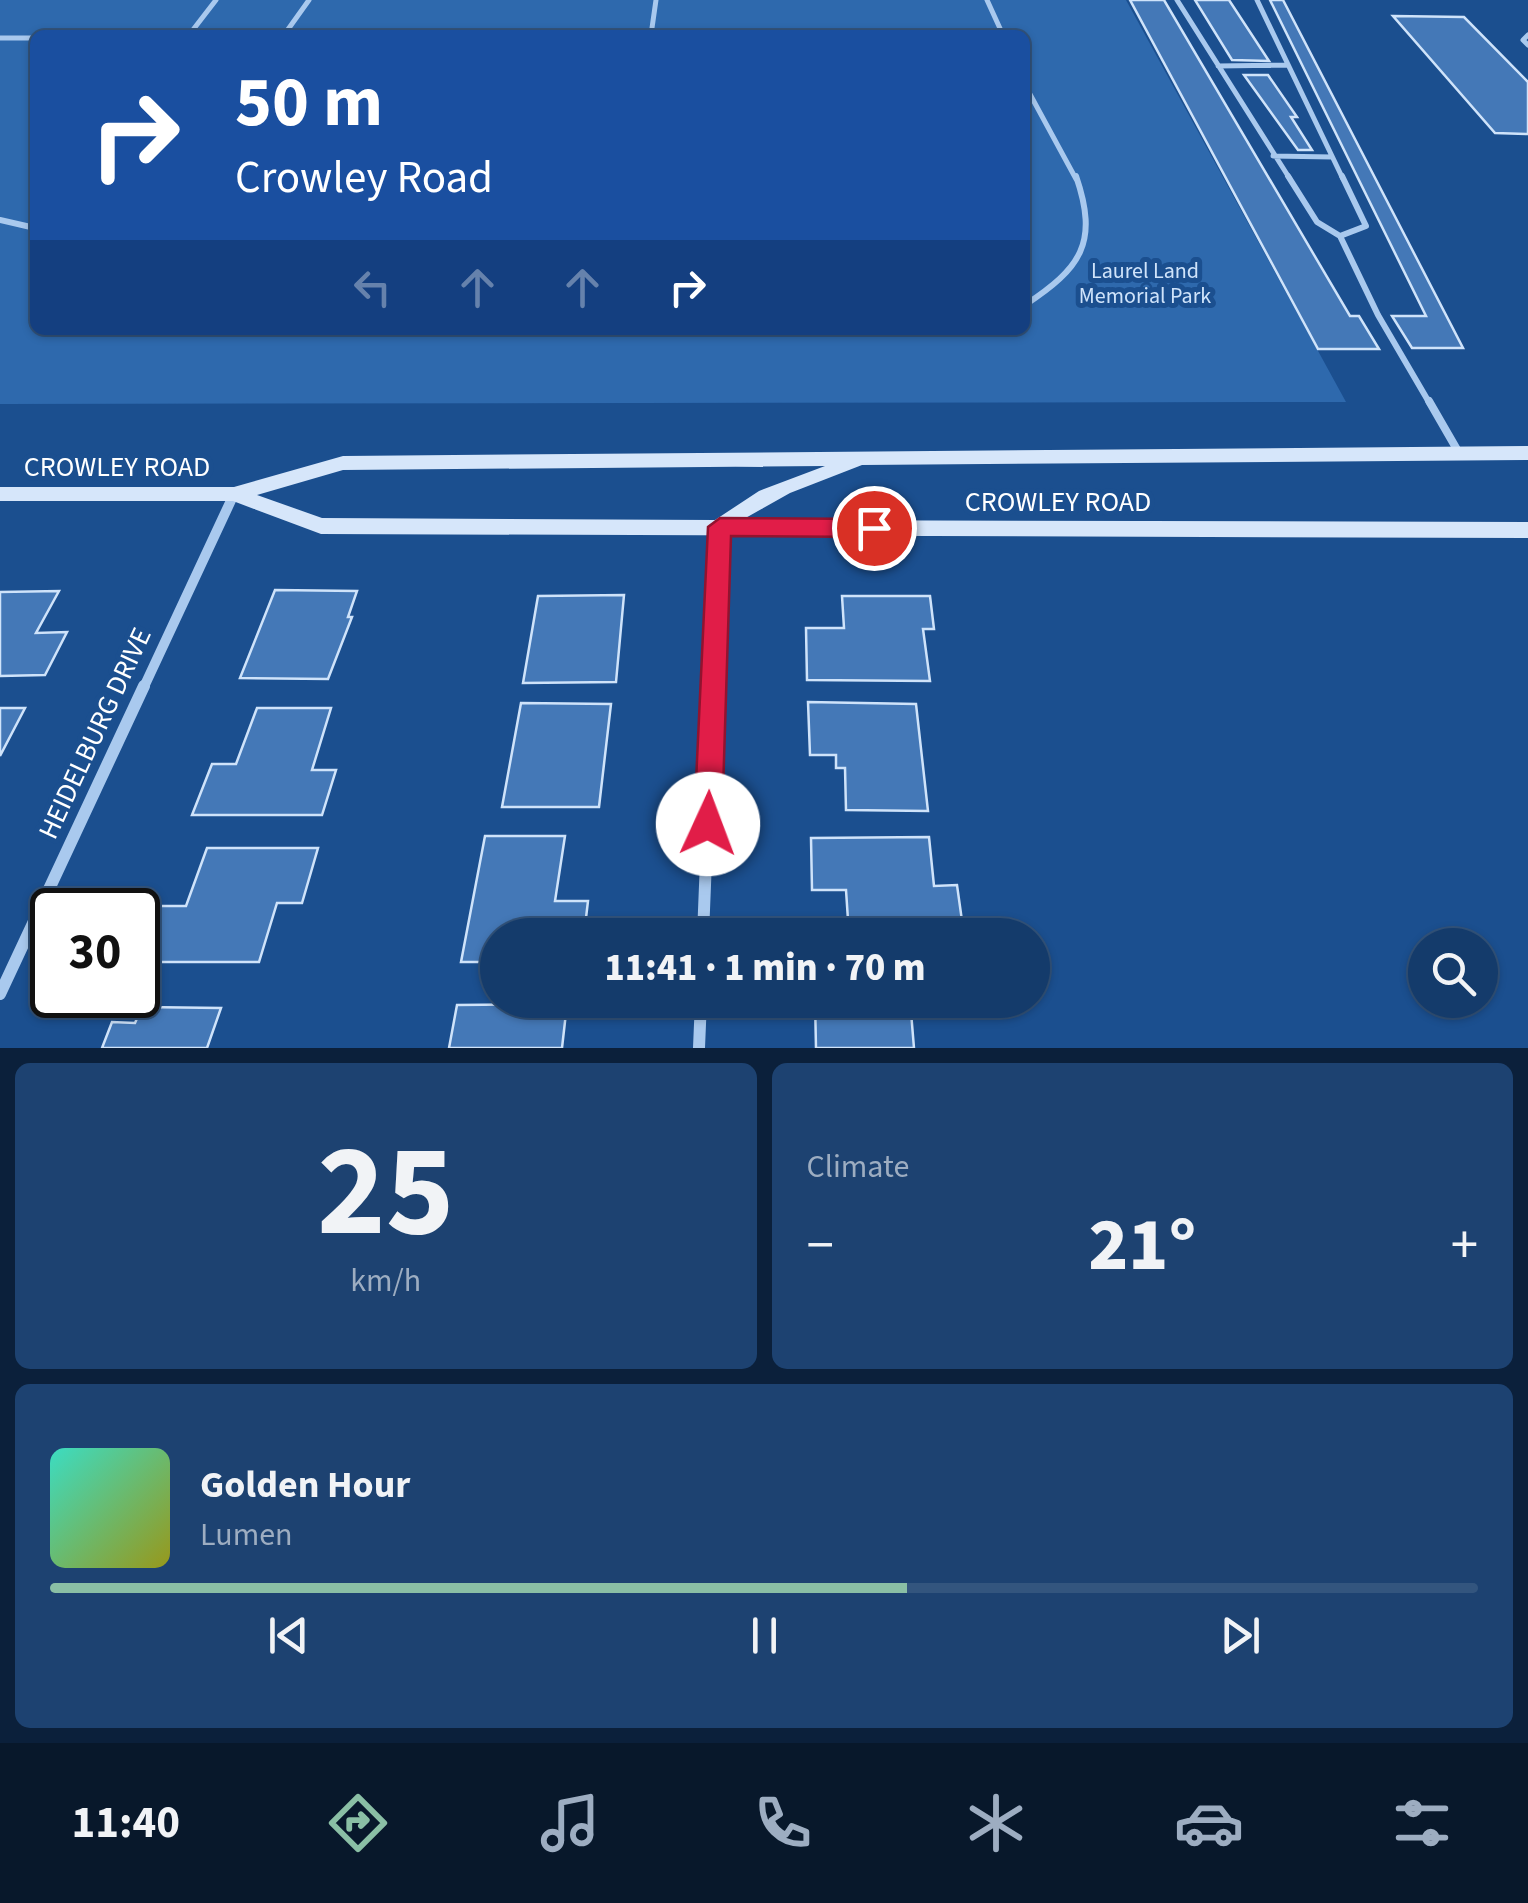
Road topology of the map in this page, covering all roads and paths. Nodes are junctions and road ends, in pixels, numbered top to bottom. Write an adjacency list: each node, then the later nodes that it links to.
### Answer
1 (216, 0): 7 (lane)
2 (309, 0): 8 (lane)
3 (656, 0): 9 (lane)
4 (988, 0): 10 (lane)
5 (1177, 0): 15 (lane)
6 (1257, 0): 16 (lane)
7 (193, 30)
8 (288, 30)
9 (652, 30)
10 (1001, 30)
11 (1528, 35): 14 (lane)
12 (0, 38): 13 (lane)
13 (30, 38)
14 (1528, 45)
15 (1218, 66): 16 (lane); 18 (lane)
16 (1288, 66): 19 (lane)
17 (1030, 93): 23 (lane)
18 (1274, 156): 19 (lane); 22 (lane)
19 (1332, 156): 22 (lane)
20 (0, 220): 21 (lane)
21 (30, 227)
22 (1340, 236): 24 (lane)
23 (1030, 303)
24 (1459, 453): 25 (main road, CROWLEY ROAD); 26 (main road, CROWLEY ROAD)
25 (1528, 453)
26 (874, 458): 28 (main road, CROWLEY ROAD); 29 (main road)
27 (0, 494): 28 (main road, CROWLEY ROAD)
28 (234, 494): 29 (main road, CROWLEY ROAD); 32 (street, HEIDELBURG DRIVE)
29 (720, 527): 30 (main road, CROWLEY ROAD); 31 (street)
30 (1528, 530)
31 (704, 918)
32 (0, 994)
33 (700, 1018): 34 (street)
34 (699, 1048)

